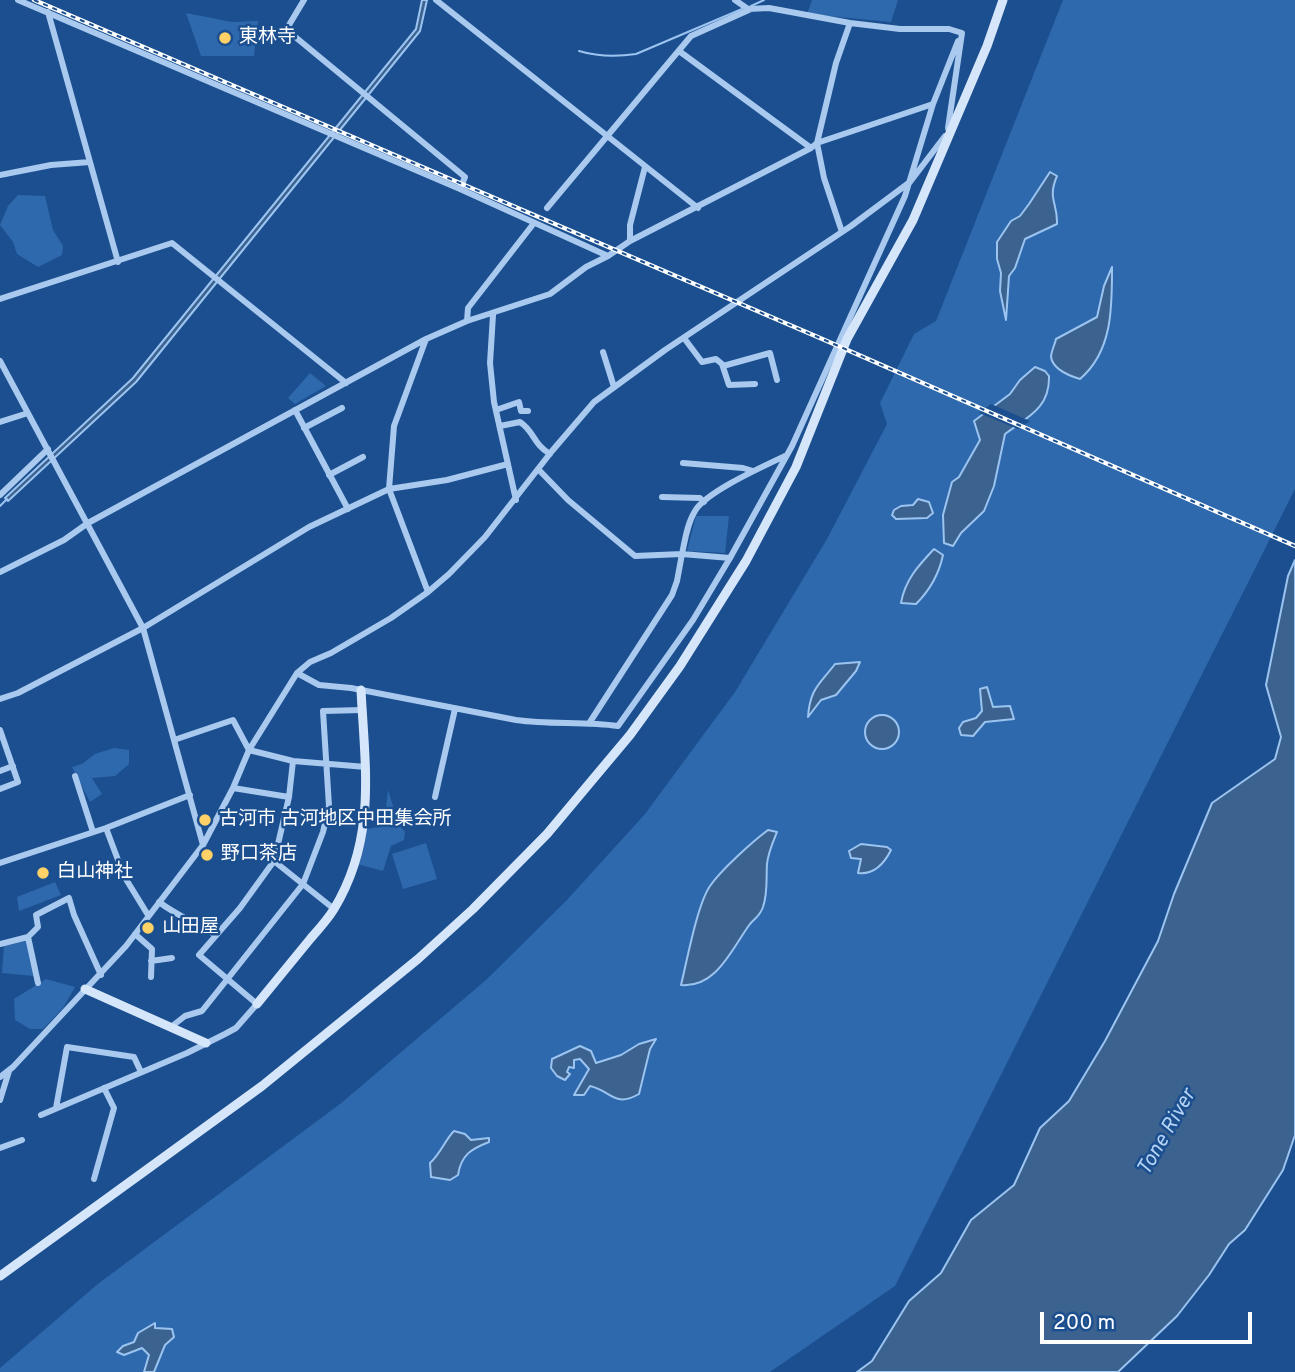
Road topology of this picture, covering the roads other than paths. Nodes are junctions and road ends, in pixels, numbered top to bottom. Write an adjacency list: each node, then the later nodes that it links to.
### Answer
1 (18, 0): 7 (street)
2 (304, 0): 19 (street)
3 (436, 0): 13 (street)
4 (736, 0): 6 (street)
5 (1003, 0): 12 (street)
6 (749, 8): 8 (street); 10 (street)
7 (48, 12): 15 (street); 19 (street)
8 (850, 23): 9 (street); 14 (street)
9 (962, 33): 11 (street); 12 (street)
10 (679, 51): 13 (street); 14 (street)
11 (933, 104): 14 (street); 18 (street)
12 (950, 135): 18 (street); 121 (street)
13 (608, 137): 16 (street); 20 (street)
14 (814, 145): 21 (street); 23 (street)
15 (90, 162): 17 (street); 26 (street)
16 (645, 167): 21 (street); 24 (street)
17 (0, 175)
18 (910, 182): 23 (street); 49 (street)
19 (460, 190): 22 (street)
20 (547, 208)
21 (698, 208): 24 (street)
22 (534, 223): 25 (street); 29 (street)
23 (842, 232): 30 (street)
24 (630, 241): 25 (street)
25 (608, 256): 28 (street)
26 (118, 262): 27 (street); 36 (street)
27 (0, 299)
28 (493, 314): 29 (street); 41 (street)
29 (467, 321): 31 (street)
30 (684, 338): 34 (street); 38 (street)
31 (426, 339): 36 (street); 56 (street)
32 (603, 352): 38 (street)
33 (0, 361): 43 (street)
34 (723, 366): 35 (street); 37 (street)
35 (777, 380)
36 (346, 383): 40 (street)
37 (755, 384)
38 (614, 387): 48 (street)
39 (342, 408): 46 (street)
40 (295, 410): 46 (street); 62 (street)
41 (496, 410): 42 (street); 45 (street)
42 (528, 411)
43 (28, 413): 44 (street); 47 (street)
44 (0, 422)
45 (500, 426): 48 (street); 52 (street)
46 (304, 428): 55 (street)
47 (48, 449): 57 (street); 62 (street)
48 (550, 454): 53 (street)
49 (787, 455): 54 (street); 64 (street)
50 (363, 457): 55 (street)
51 (683, 463): 54 (street)
52 (508, 464): 56 (street); 59 (street)
53 (538, 469): 59 (street); 63 (street)
54 (753, 471): 60 (street)
55 (329, 474): 61 (street)
56 (388, 489): 61 (street); 66 (street)
57 (0, 495)
58 (662, 497): 60 (street)
59 (516, 500): 66 (street)
60 (704, 502): 63 (street)
61 (348, 509): 67 (street)
62 (88, 523): 65 (street); 67 (street)
63 (681, 554): 64 (street); 73 (street)
64 (730, 558): 73 (street)
65 (0, 572)
66 (428, 592): 68 (street)
67 (143, 628): 70 (street); 75 (street)
68 (297, 673): 69 (street); 76 (street)
69 (361, 690): 71 (street); 72 (street)
70 (0, 699)
71 (454, 709): 73 (street); 87 (street)
72 (362, 710): 78 (street); 80 (street)
73 (590, 722)
74 (0, 730): 79 (street)
75 (174, 740): 76 (street); 85 (street)
76 (249, 750): 77 (street); 83 (street)
77 (293, 761): 78 (street); 86 (street)
78 (328, 764): 80 (street); 93 (street)
79 (13, 766): 81 (street); 84 (street)
80 (366, 767): 95 (street)
81 (0, 771)
82 (75, 776): 89 (street)
83 (233, 788): 86 (street); 90 (street)
84 (0, 789)
85 (190, 795): 88 (street); 90 (street)
86 (289, 797): 91 (street)
87 (435, 797)
88 (106, 828): 89 (street); 96 (street)
89 (93, 832): 92 (street)
90 (203, 845): 94 (street)
91 (274, 861): 93 (street); 98 (street)
92 (0, 863)
93 (303, 884): 95 (street); 105 (street)
94 (159, 902): 96 (street); 98 (street)
95 (334, 909): 108 (street)
96 (148, 915): 97 (street)
97 (135, 934): 102 (street); 103 (street)
98 (215, 935): 105 (street)
99 (28, 937): 100 (street); 103 (street); 106 (street)
100 (0, 944)
101 (172, 958): 102 (street)
102 (151, 961): 104 (street)
103 (101, 975): 107 (street)
104 (151, 977)
105 (228, 980): 108 (street); 109 (street)
106 (38, 983)
107 (85, 989): 109 (street); 111 (street)
108 (257, 1004): 110 (street)
109 (171, 1027): 110 (street)
110 (206, 1043): 112 (street)
111 (10, 1069): 113 (street); 115 (street)
112 (141, 1072): 114 (street); 116 (street)
113 (0, 1077)
114 (104, 1088): 116 (street); 120 (street)
115 (0, 1100)
116 (56, 1108): 117 (street)
117 (41, 1115)
118 (22, 1140): 119 (street)
119 (0, 1148)
120 (94, 1179)
121 (0, 1276)

